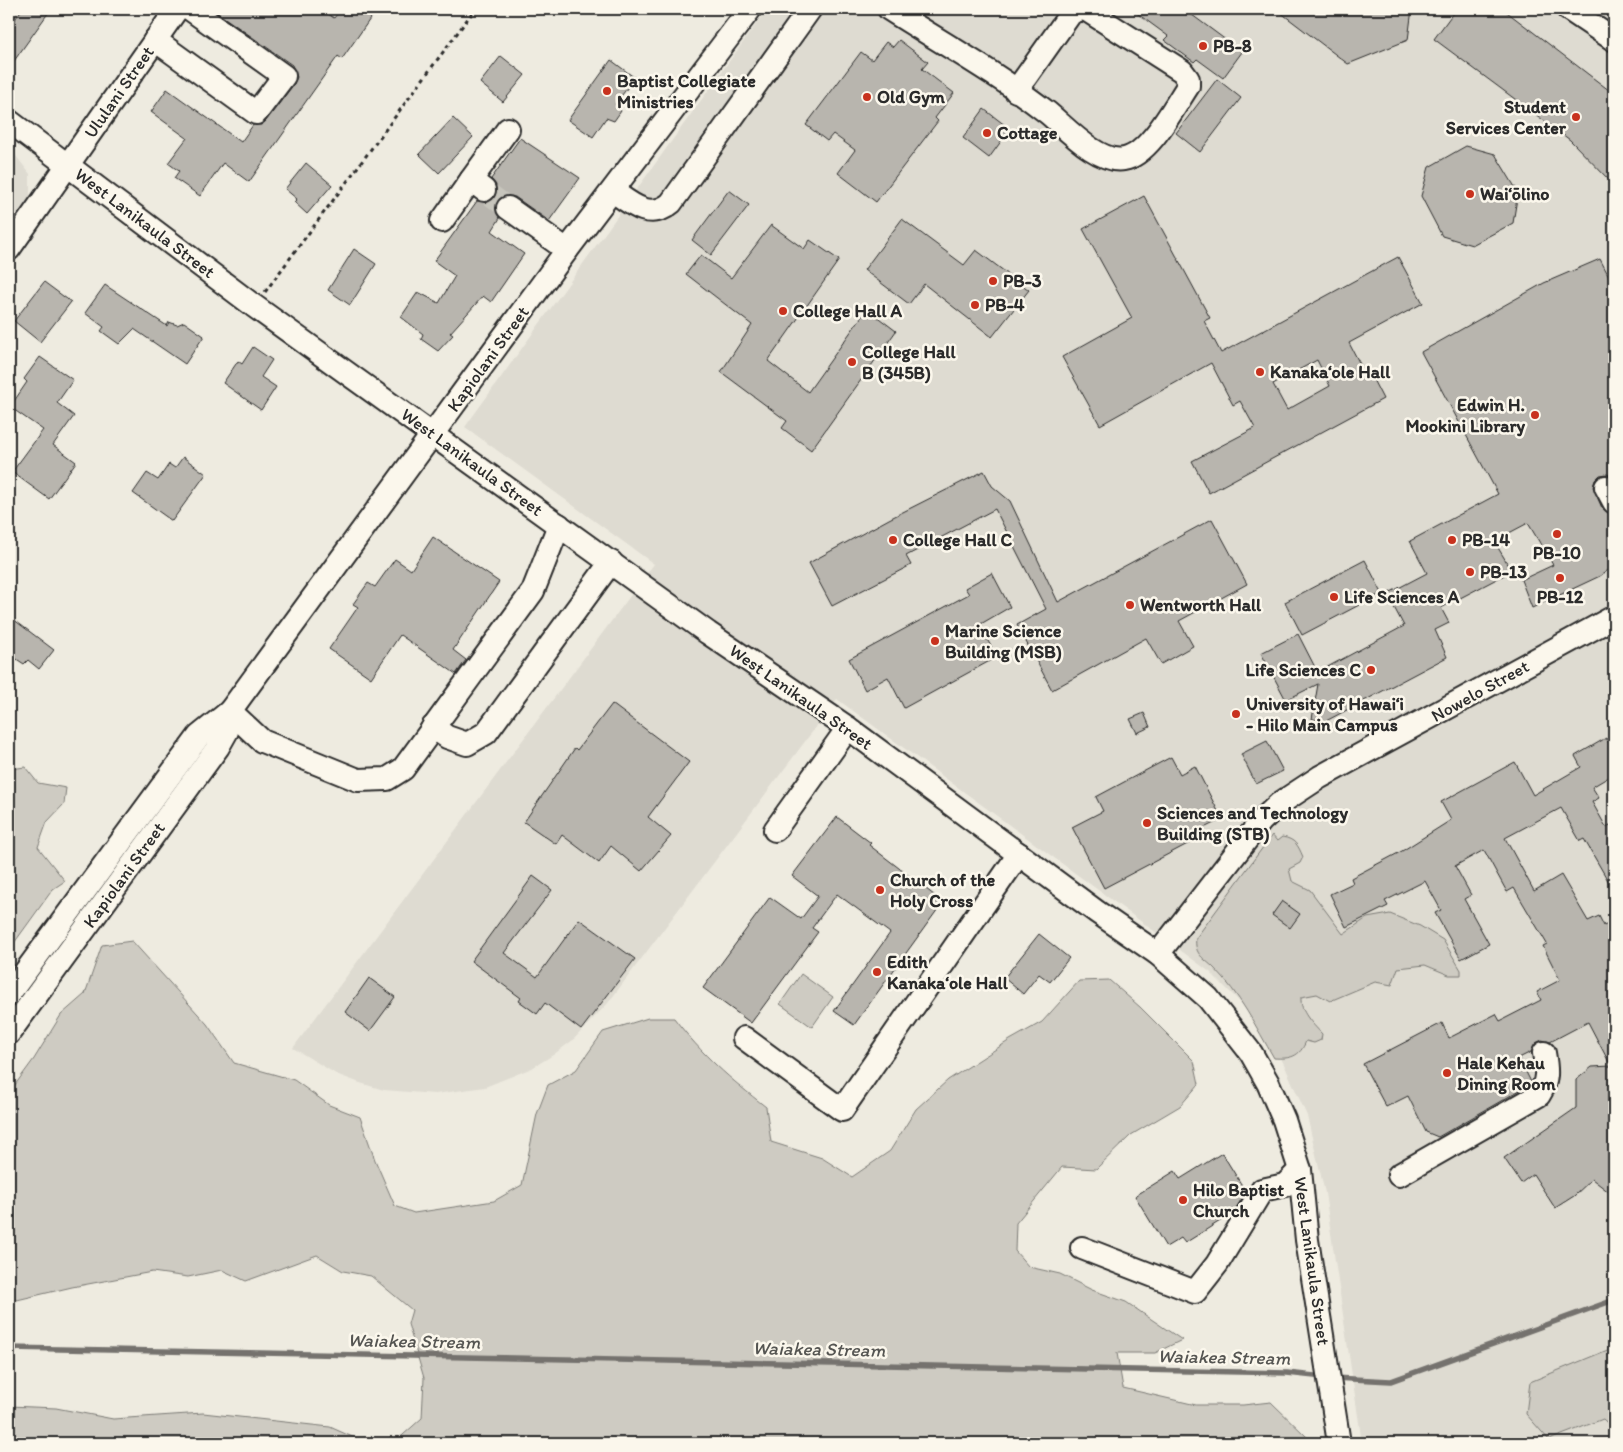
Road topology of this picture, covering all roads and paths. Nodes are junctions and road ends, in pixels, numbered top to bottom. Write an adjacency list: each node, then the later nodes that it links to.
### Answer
1 (177, 9): 9 (street, Ululani Street)
2 (190, 9): 9 (street)
3 (475, 9): 20 (path)
4 (750, 9): 15 (street, Kapiolani Street)
5 (810, 9): 15 (street)
6 (889, 9): 11 (street)
7 (1083, 9): 11 (street); 11 (street)
8 (1568, 9): 10 (street)
9 (155, 40): 14 (street, Ululani Street)
10 (1614, 40)
11 (1016, 91)
12 (9, 121): 14 (street, West Lanikaula Street)
13 (508, 129): 17 (street)
14 (69, 164): 18 (street, Ululani Street); 20 (street, West Lanikaula Street)
15 (613, 191): 19 (street, Kapiolani Street)
16 (508, 208): 19 (street)
17 (442, 221)
18 (9, 249)
19 (567, 250): 21 (street, Kapiolani Street)
20 (254, 306): 21 (street, West Lanikaula Street)
21 (433, 434): 22 (street, West Lanikaula Street); 25 (street, Kapiolani Street)
22 (559, 525): 23 (street, West Lanikaula Street); 26 (street)
23 (611, 562): 26 (street); 27 (street, West Lanikaula Street)
24 (1614, 617): 30 (street, Nowelo Street)
25 (230, 711): 26 (street); 31 (street, Kapiolani Street); 32 (street, Kapiolani Street)
26 (433, 727)
27 (848, 728): 28 (street); 29 (street, West Lanikaula Street)
28 (775, 830)
29 (1019, 854): 30 (street, West Lanikaula Street); 33 (street)
30 (1158, 954): 35 (street, West Lanikaula Street)
31 (9, 994)
32 (9, 1033)
33 (744, 1038)
34 (1544, 1054): 36 (street)
35 (1300, 1170): 37 (street); 38 (street, West Lanikaula Street)
36 (1399, 1176)
37 (1082, 1248)
38 (1339, 1443)

